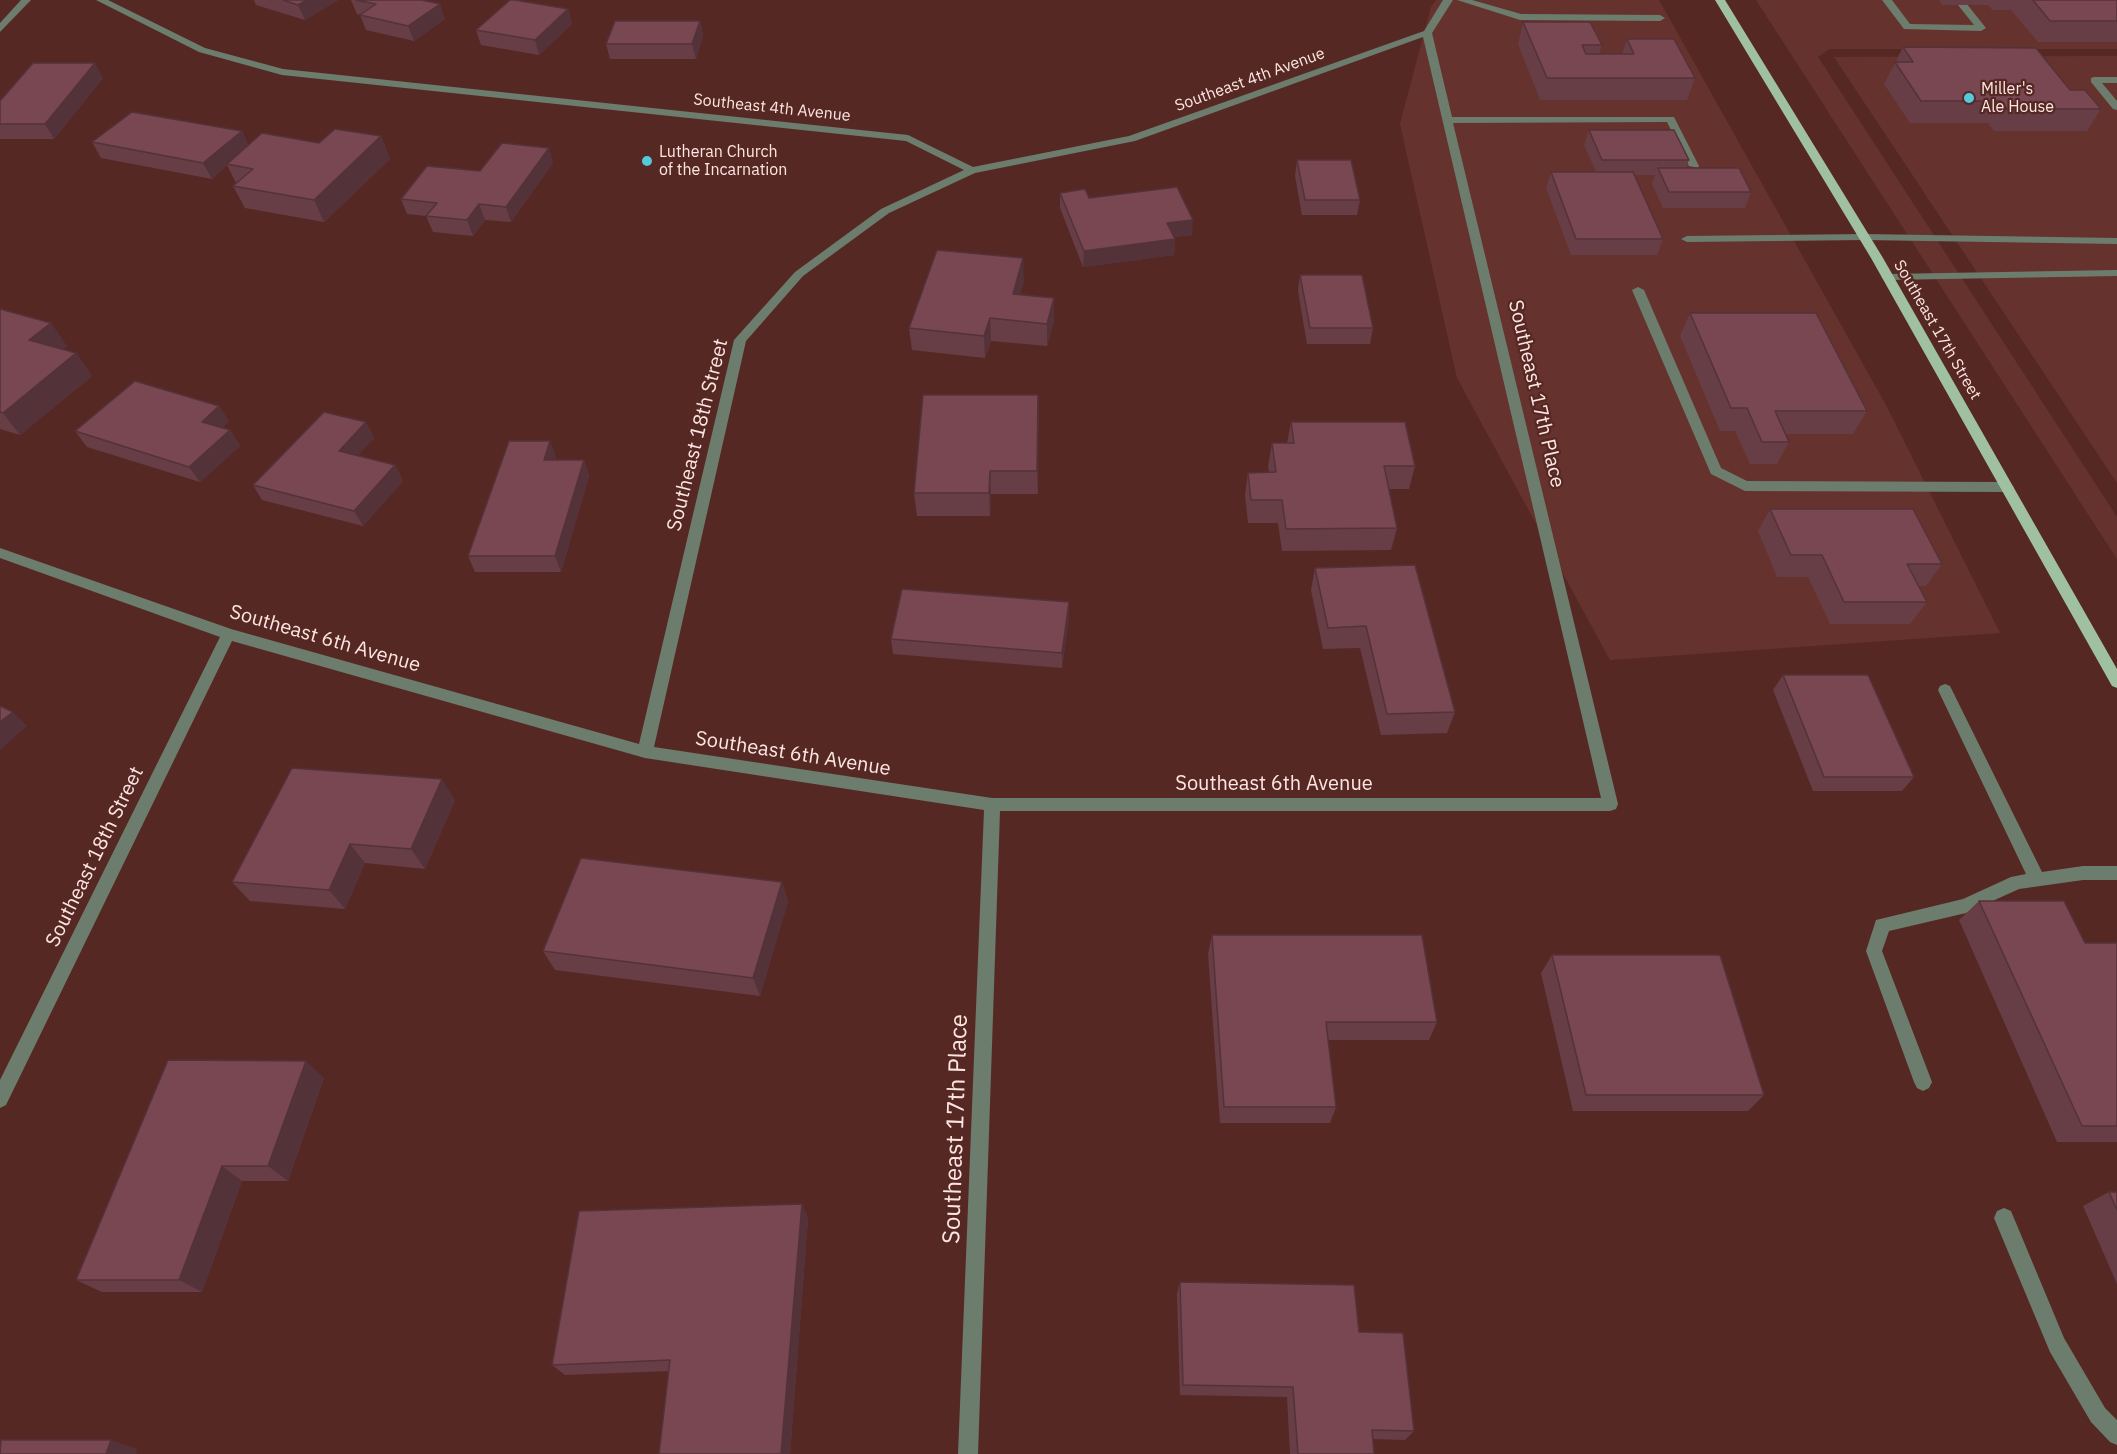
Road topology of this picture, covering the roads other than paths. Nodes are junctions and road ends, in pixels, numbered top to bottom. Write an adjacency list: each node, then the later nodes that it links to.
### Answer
1 (26, 0): 9 (street)
2 (101, 0): 15 (street, Southeast 4th Avenue)
3 (1448, 0): 10 (street)
4 (1462, 0): 8 (street)
5 (1720, 0): 16 (main road, Southeast 17th Street)
6 (1887, 0): 7 (street)
7 (1963, 5)
8 (1660, 18)
9 (0, 29)
10 (1426, 33): 13 (street, Southeast 17th Place); 15 (street, Southeast 4th Avenue)
11 (2117, 80): 12 (street)
12 (2117, 107)
13 (1448, 120): 14 (street); 28 (street, Southeast 17th Place)
14 (1694, 166)
15 (972, 170): 27 (street, Southeast 18th Street)
16 (1864, 237): 17 (street); 18 (street); 20 (main road, Southeast 17th Street)
17 (1687, 239)
18 (2117, 241)
19 (2117, 273): 20 (street)
20 (1887, 277): 22 (main road, Southeast 17th Street)
21 (1638, 290): 22 (street)
22 (2007, 487): 25 (main road, Southeast 17th Street)
23 (0, 553): 24 (street, Southeast 6th Avenue)
24 (228, 634): 27 (street, Southeast 6th Avenue); 33 (street, Southeast 18th Street)
25 (2117, 682)
26 (1945, 690): 31 (street)
27 (645, 752): 29 (street, Southeast 6th Avenue)
28 (1610, 804): 29 (street, Southeast 6th Avenue)
29 (992, 805): 36 (street, Southeast 17th Place)
30 (2117, 873): 31 (street)
31 (2037, 879): 32 (street)
32 (1923, 1082)
33 (0, 1099)
34 (2004, 1218): 35 (street)
35 (2117, 1435)
36 (968, 1454)

